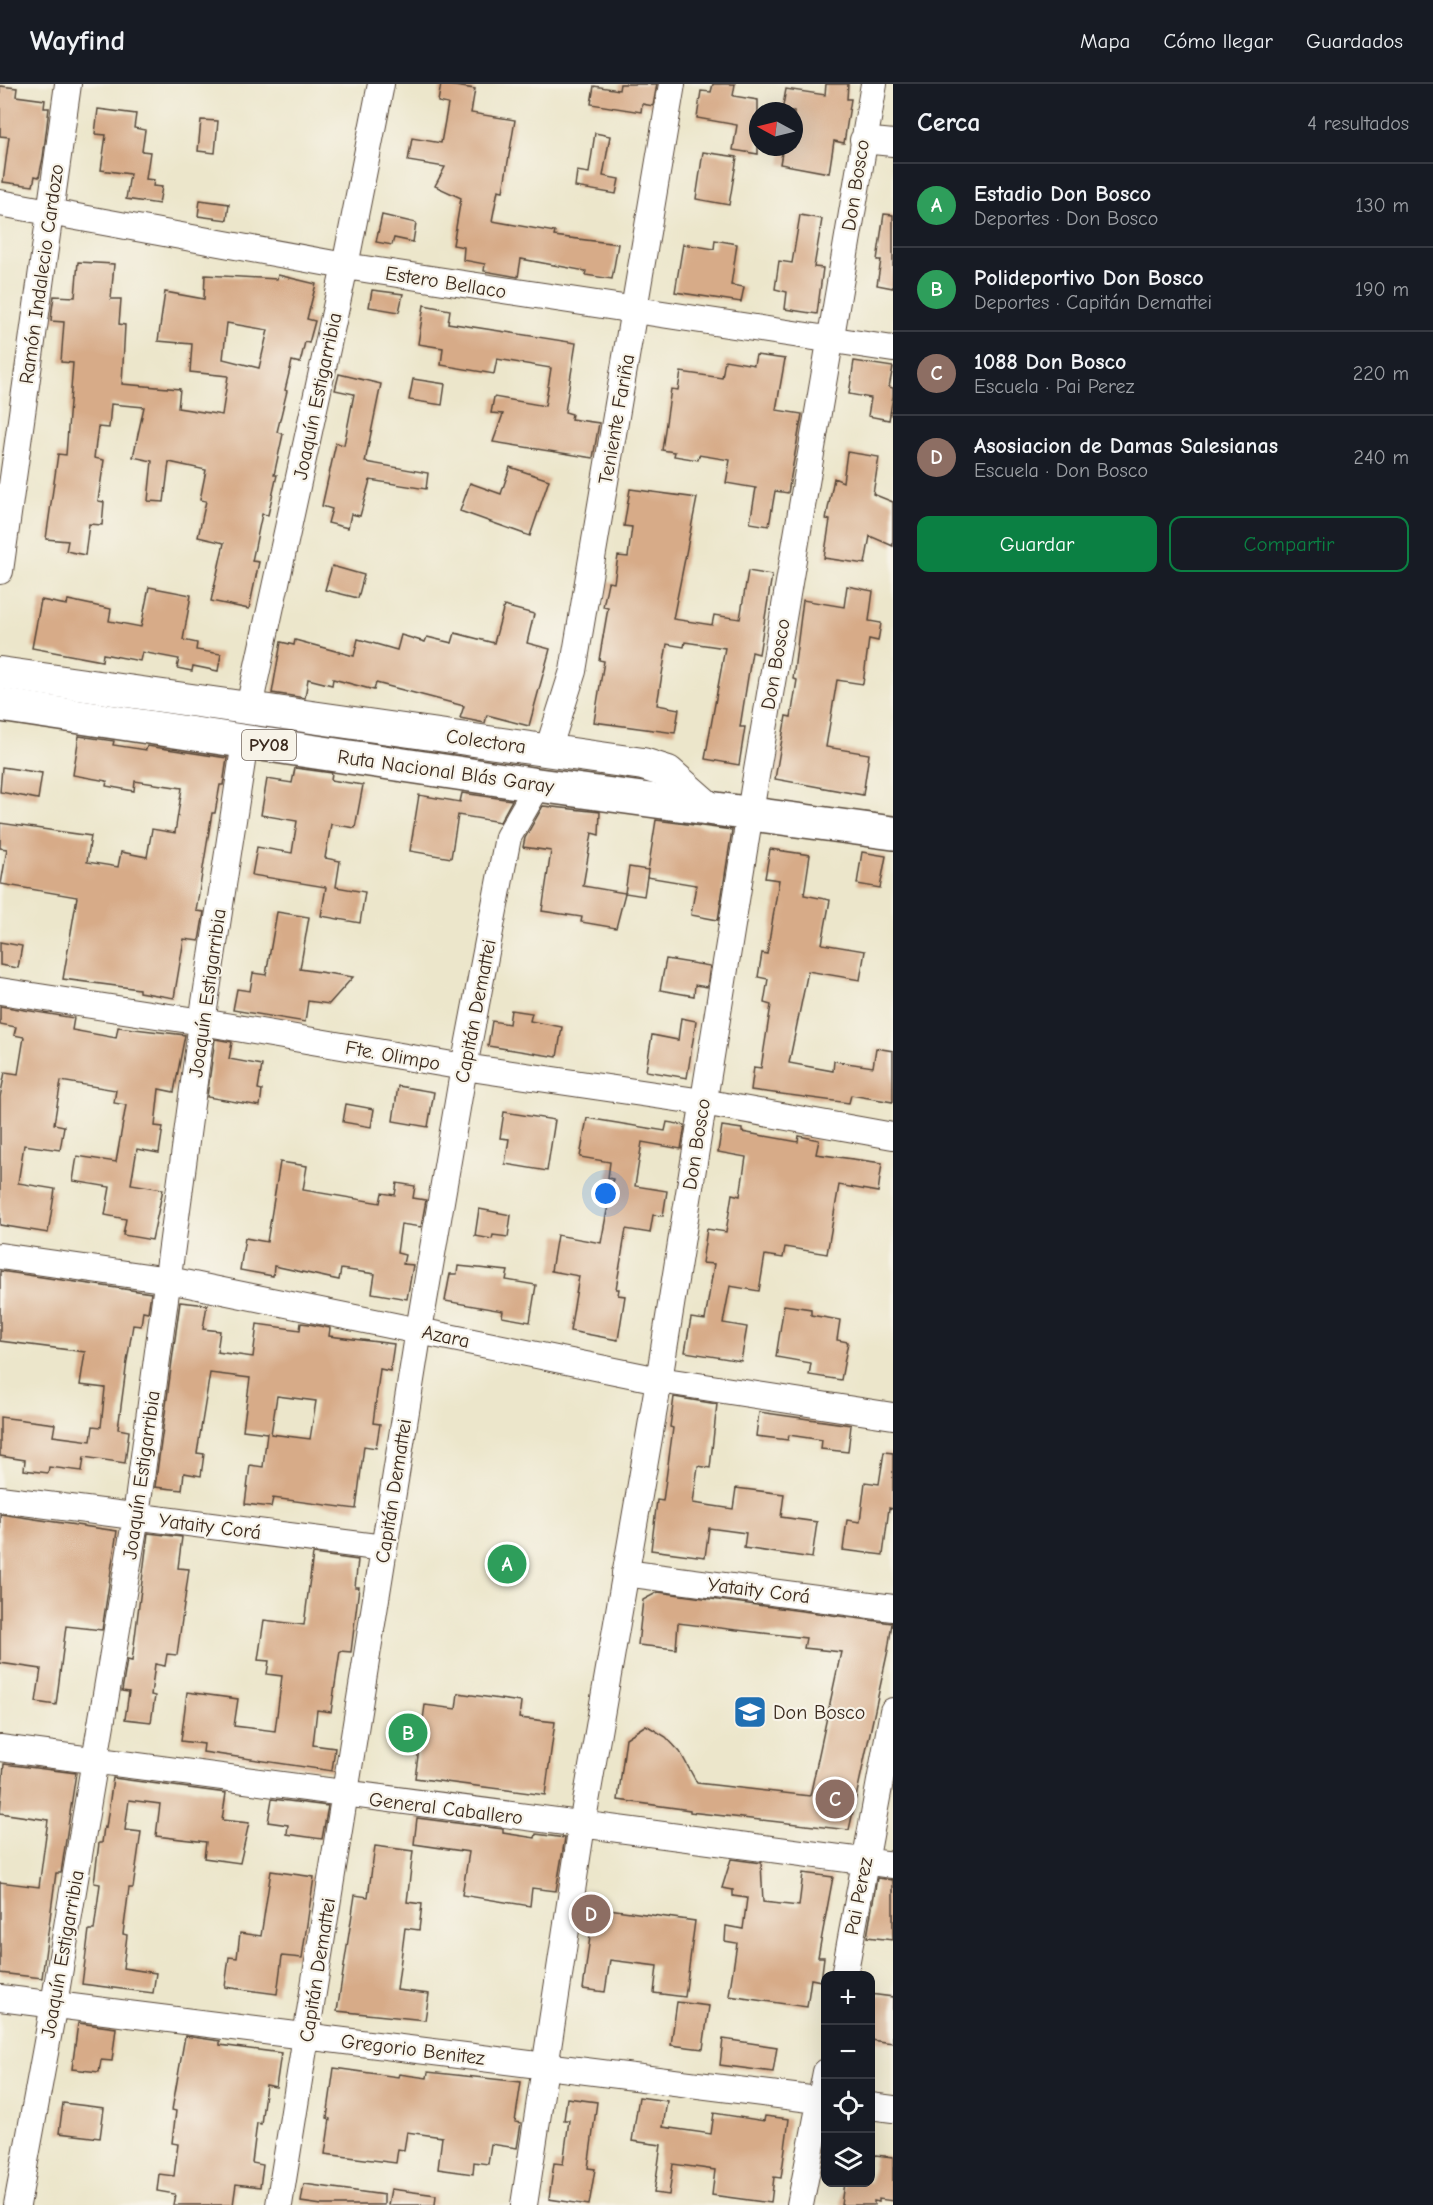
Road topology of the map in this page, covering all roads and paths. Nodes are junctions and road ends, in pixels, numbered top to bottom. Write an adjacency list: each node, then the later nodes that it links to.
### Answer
1 (68, 84): 8 (street, Ramón Indalecio Cardozo)
2 (381, 84): 9 (street, Joaquín Estigarribia)
3 (672, 84): 10 (street, Teniente Fariña)
4 (874, 84): 5 (street, Don Bosco)
5 (862, 140): 6 (street); 11 (street, Don Bosco)
6 (893, 143)
7 (0, 203): 8 (street, Estero Bellaco)
8 (50, 211): 9 (street, Estero Bellaco); 13 (street, Ramón Indalecio Cardozo)
9 (345, 266): 10 (street, Estero Bellaco); 16 (street, Joaquín Estigarribia)
10 (634, 311): 11 (street, Estero Bellaco); 18 (street, Teniente Fariña)
11 (831, 339): 12 (street, Estero Bellaco); 21 (street, Don Bosco)
12 (893, 349)
13 (0, 571)
14 (0, 673): 16 (main road, Colectora)
15 (0, 705): 17 (highway, Ruta Nacional Blás Garay / PY08)
16 (249, 707): 18 (main road, Colectora)
17 (245, 742): 19 (highway, Ruta Nacional Blás Garay / PY08); 24 (street, Joaquín Estigarribia)
18 (548, 750): 20 (main road, Colectora)
19 (538, 785): 20 (highway, Ruta Nacional Blás Garay / PY08); 25 (street, Capitán Demattei)
20 (709, 808): 21 (highway, Ruta Nacional Blás Garay / PY08)
21 (749, 814): 22 (highway, Ruta Nacional Blás Garay / PY08); 26 (street, Don Bosco)
22 (893, 833)
23 (0, 991): 24 (street, Fte. Olimpo)
24 (202, 1022): 25 (street, Fte. Olimpo); 29 (street, Joaquín Estigarribia)
25 (464, 1067): 26 (street, Fte. Olimpo); 30 (street, Capitán Demattei)
26 (703, 1102): 27 (street, Fte. Olimpo); 31 (street, Don Bosco)
27 (893, 1136)
28 (0, 1256): 29 (street, Azara)
29 (170, 1280): 30 (street, Azara); 34 (street, Joaquín Estigarribia)
30 (419, 1330): 31 (street, Azara); 35 (street, Capitán Demattei)
31 (659, 1380): 32 (street, Azara); 36 (street, Don Bosco)
32 (893, 1416)
33 (0, 1499): 34 (street, Yataity Corá)
34 (136, 1516): 35 (street, Yataity Corá); 40 (street, Joaquín Estigarribia)
35 (384, 1548): 41 (street, Capitán Demattei)
36 (625, 1573): 37 (street, Yataity Corá); 42 (street, Don Bosco)
37 (893, 1608)
38 (893, 1711): 43 (street, Pai Perez)
39 (0, 1748): 40 (street, General Caballero)
40 (95, 1761): 41 (street, General Caballero); 47 (street, Joaquín Estigarribia)
41 (345, 1795): 42 (street, General Caballero); 48 (street, Capitán Demattei)
42 (582, 1825): 43 (street, General Caballero); 49 (street, Don Bosco)
43 (865, 1862): 44 (street, General Caballero); 45 (street, Pai Perez)
44 (893, 1865)
45 (845, 1971)
46 (0, 1998): 47 (street, Gregorio Benitez)
47 (54, 2004): 48 (street, Gregorio Benitez); 54 (street, Joaquín Estigarribia)
48 (306, 2036): 49 (street, Gregorio Benitez); 55 (street, Capitán Demattei)
49 (546, 2066): 50 (street, Gregorio Benitez); 56 (street, Don Bosco)
50 (821, 2100)
51 (875, 2107): 53 (street)
52 (821, 2109): 57 (street)
53 (893, 2109)
54 (17, 2205)
55 (279, 2205)
56 (524, 2205)
57 (800, 2205)

